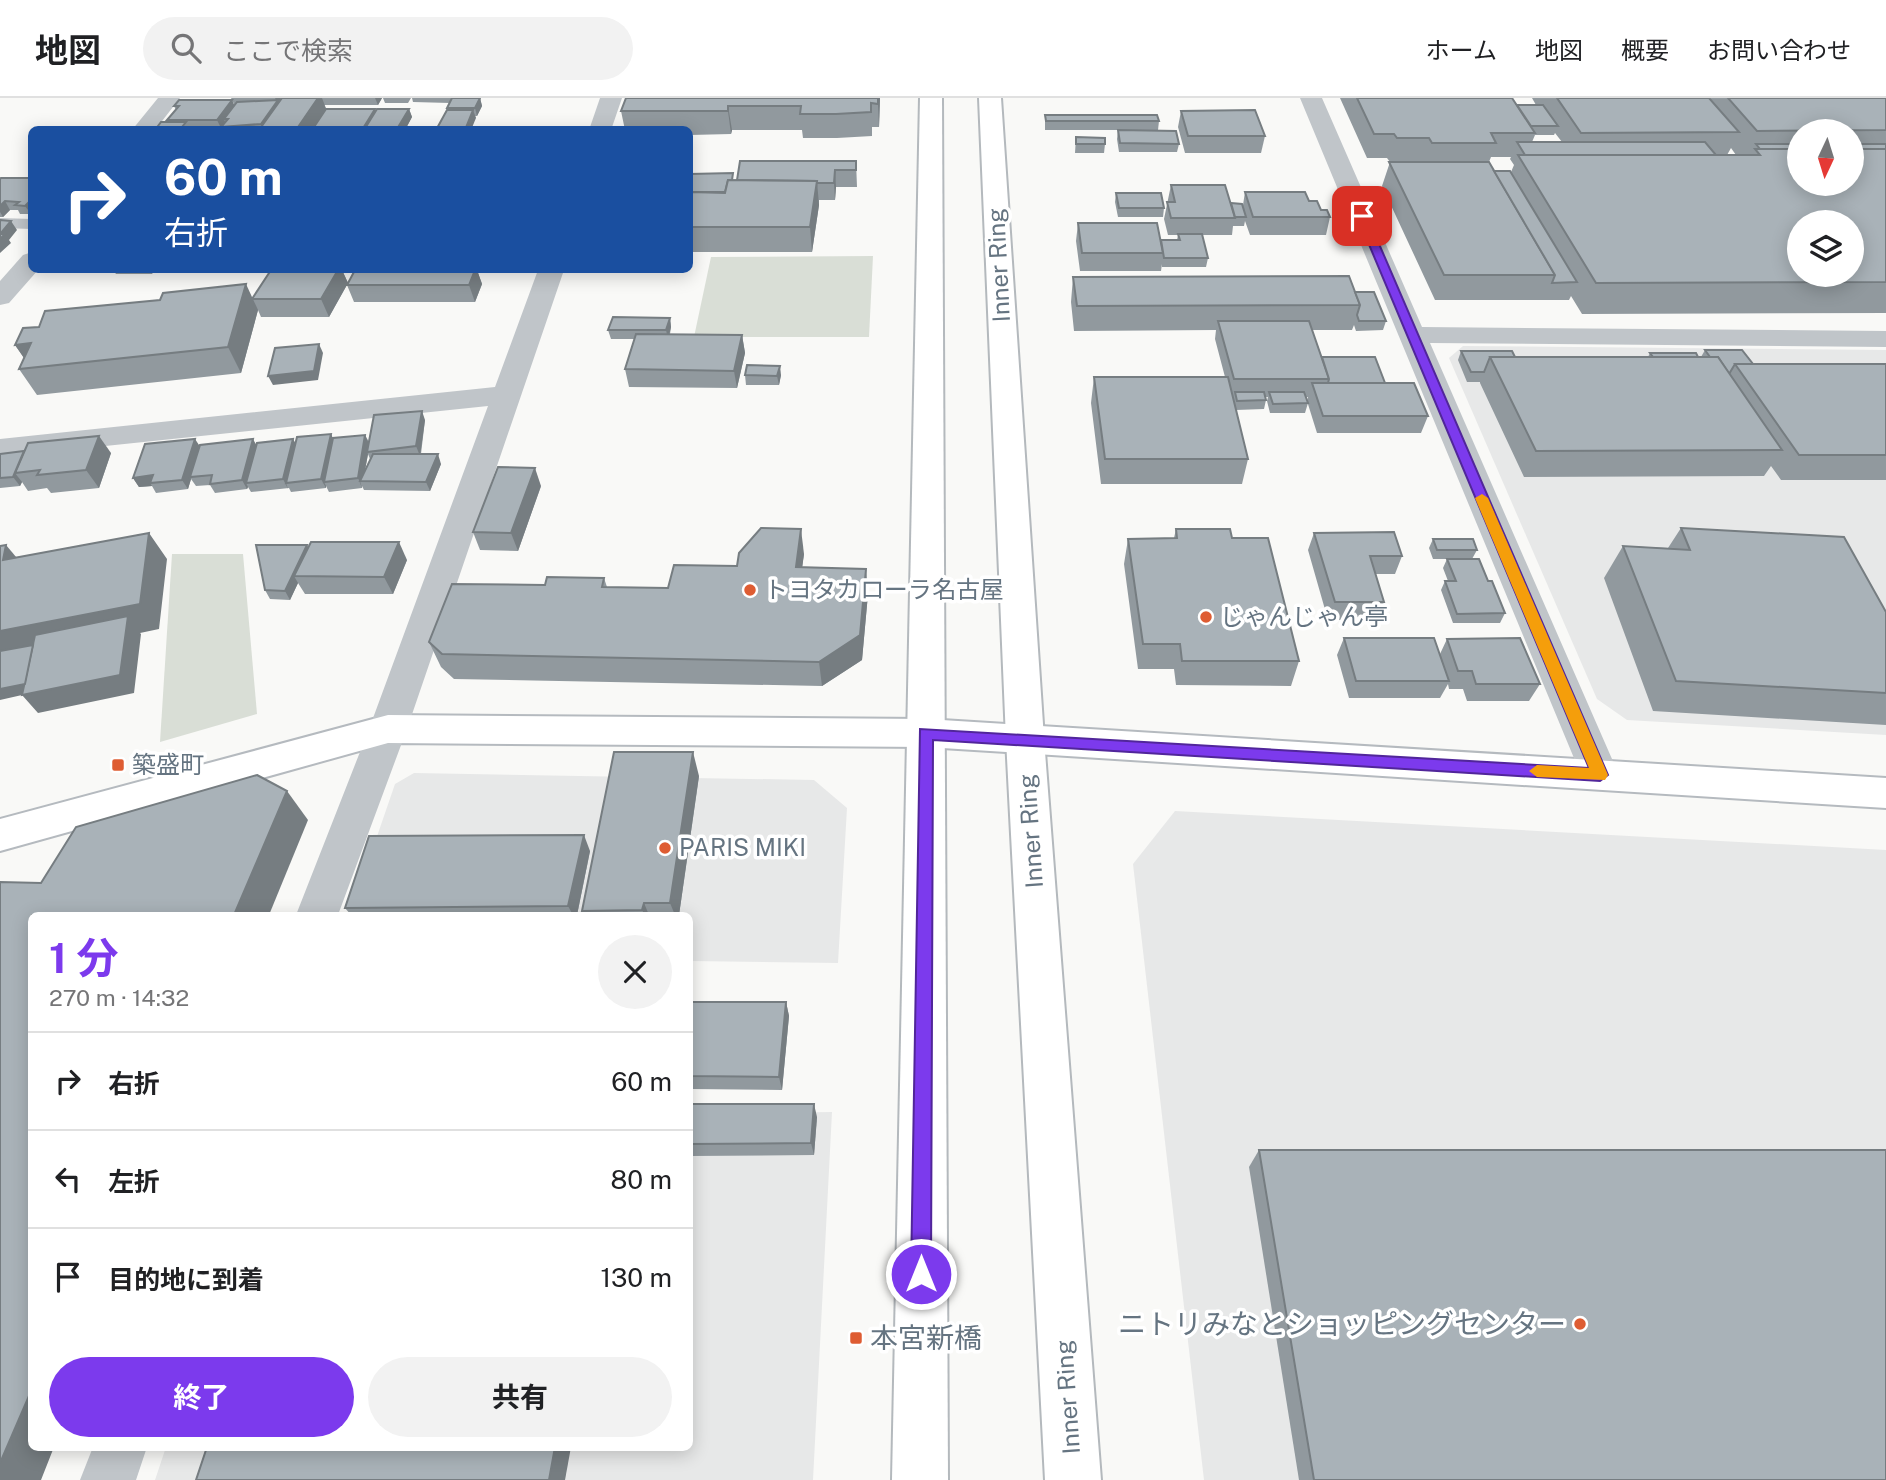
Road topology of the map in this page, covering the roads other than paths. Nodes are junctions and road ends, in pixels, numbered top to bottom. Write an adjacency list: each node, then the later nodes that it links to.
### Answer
1 (169, 98): 6 (street)
2 (611, 98): 7 (street)
3 (931, 98): 18 (main road)
4 (990, 98): 19 (main road, Inner Ring)
5 (1311, 98): 13 (street)
6 (146, 126)
7 (601, 126)
8 (0, 223): 9 (lane)
9 (28, 224)
10 (28, 265): 12 (street)
11 (550, 273): 15 (street)
12 (0, 297)
13 (1412, 335): 14 (street); 20 (street)
14 (1886, 339)
15 (506, 395): 16 (street); 17 (street)
16 (0, 448)
17 (388, 729): 18 (main road); 22 (main road); 23 (street)
18 (926, 733): 19 (main road); 26 (main road)
19 (1025, 739): 20 (main road); 27 (main road, Inner Ring)
20 (1600, 775): 21 (main road)
21 (1886, 793)
22 (0, 835)
23 (318, 912)
24 (119, 1451): 25 (street)
25 (108, 1480)
26 (920, 1480)
27 (1073, 1480)

